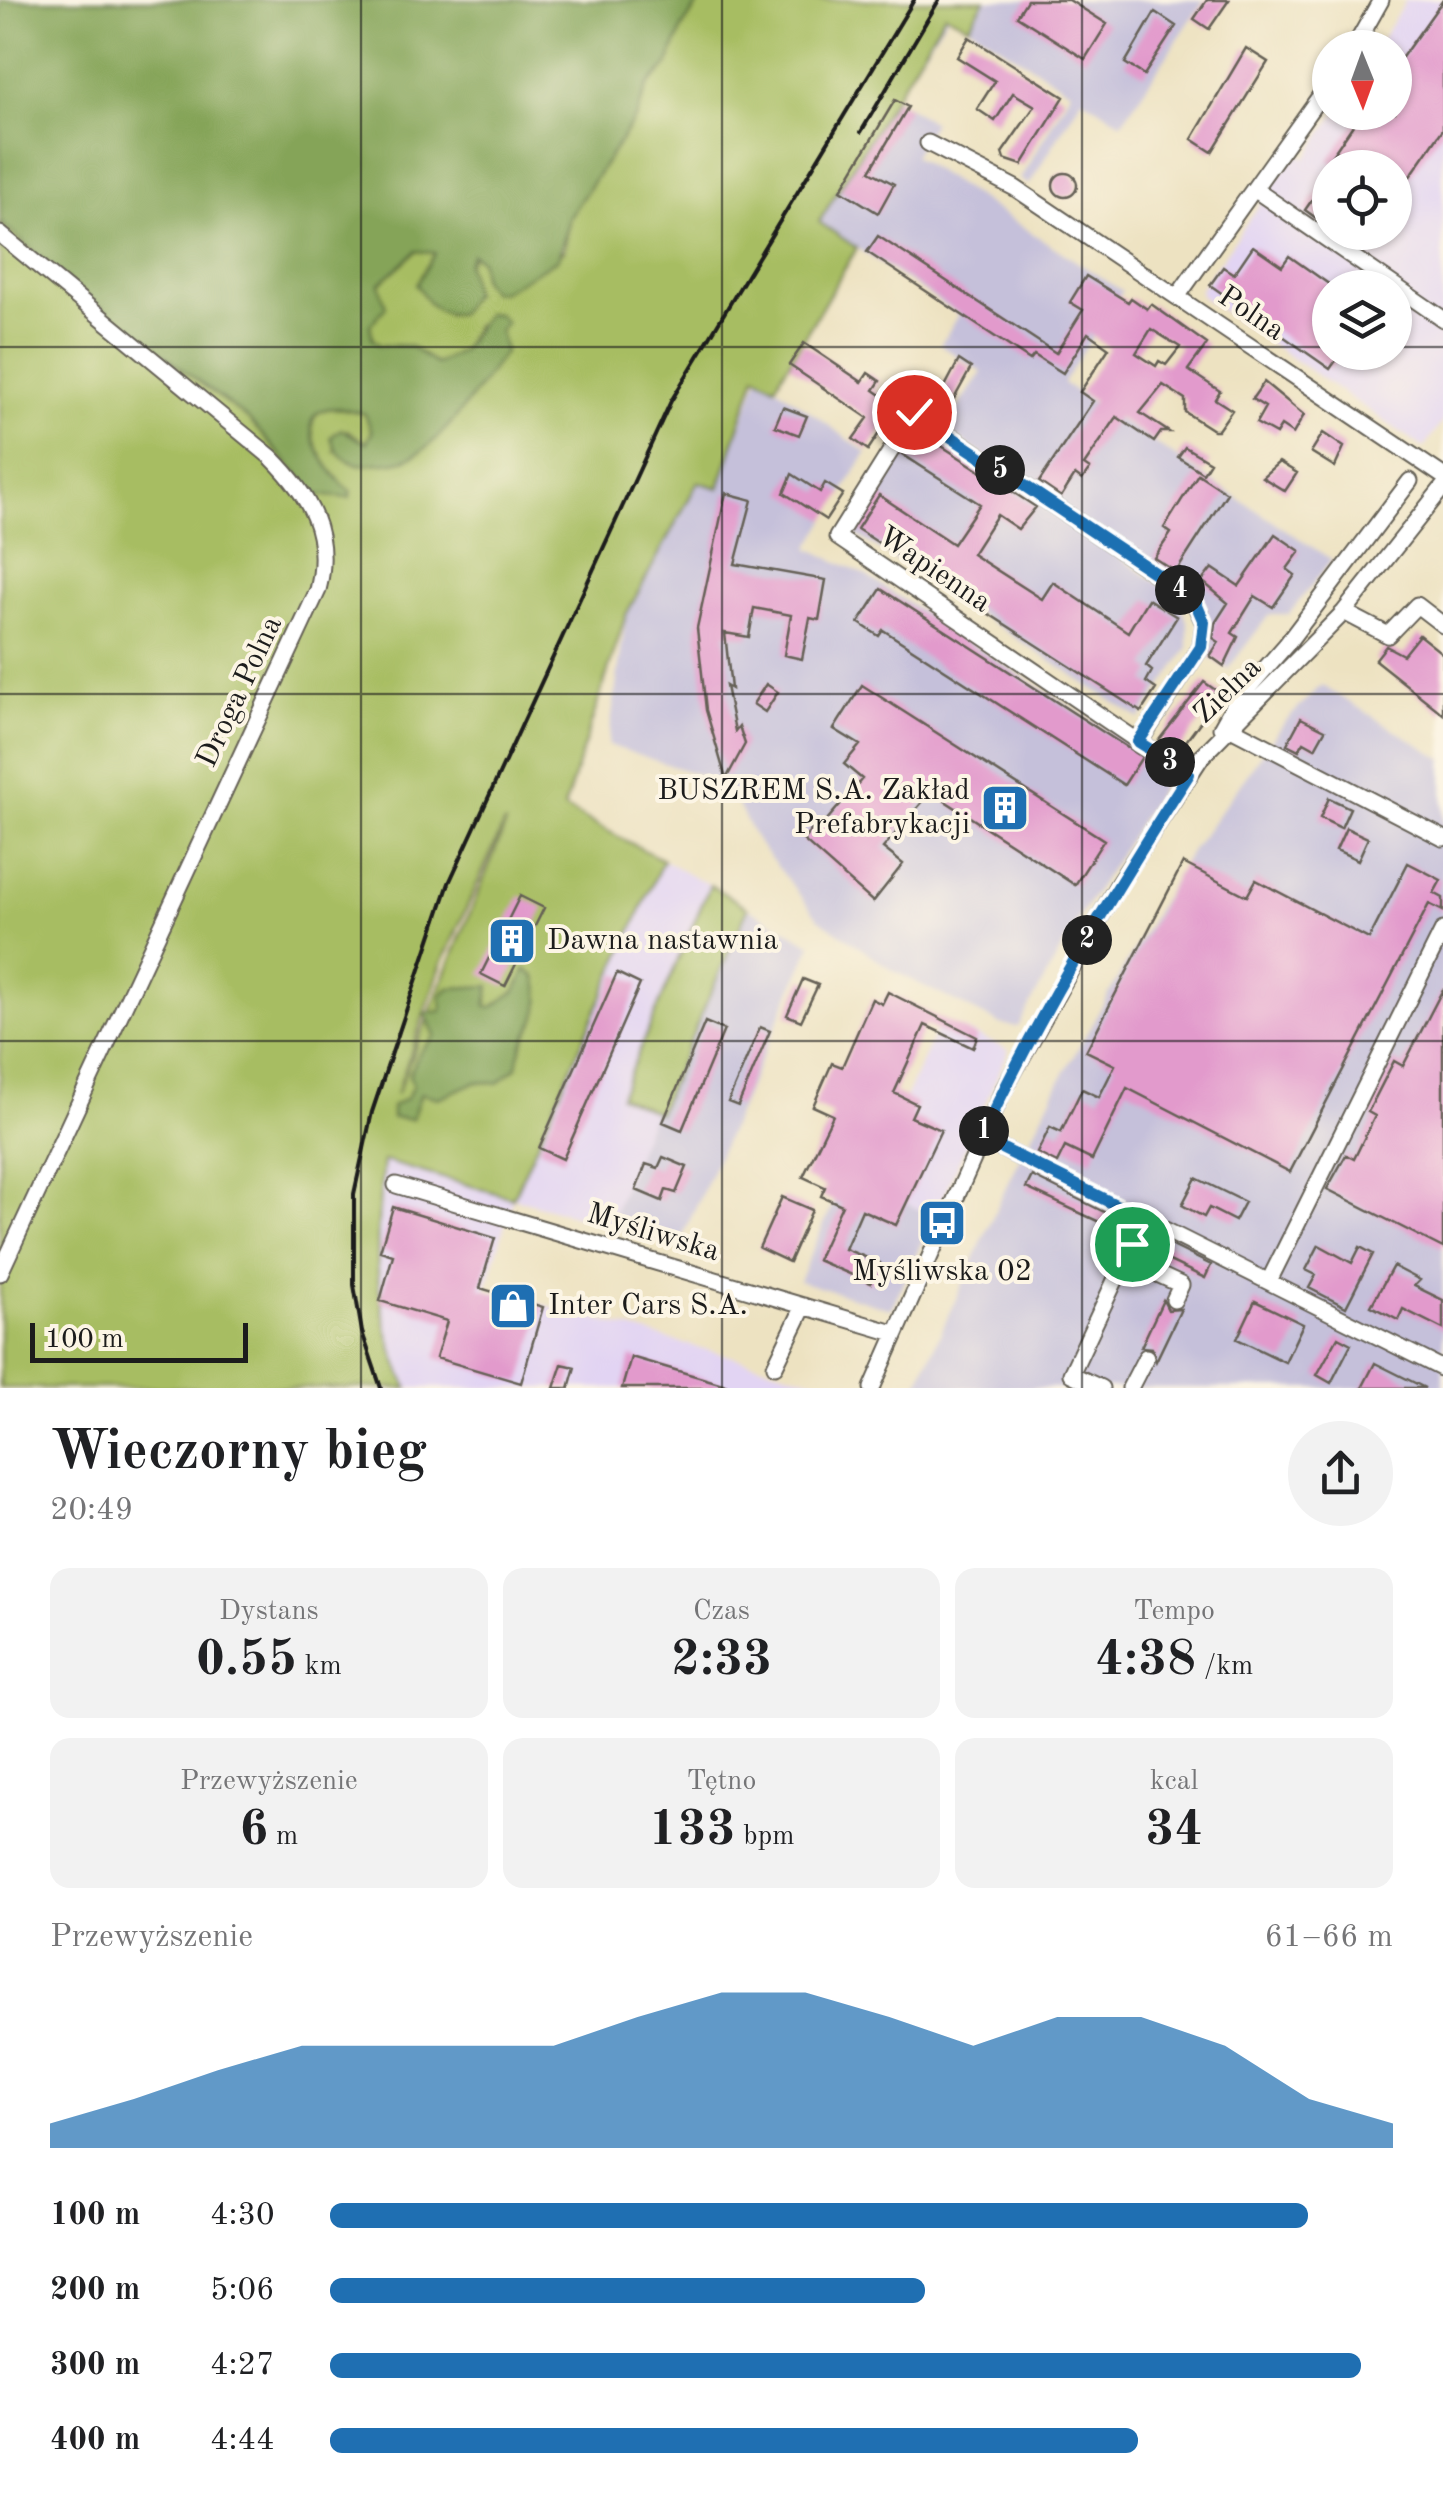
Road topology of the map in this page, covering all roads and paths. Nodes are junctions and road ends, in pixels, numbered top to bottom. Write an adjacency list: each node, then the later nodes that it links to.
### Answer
1 (1381, 0): 2 (street)
2 (1364, 30)
3 (1312, 107): 5 (street, Polna)
4 (928, 143): 7 (street, Polna)
5 (1254, 189): 7 (street, Polna); 8 (street)
6 (0, 234): 24 (street, Droga Polna)
7 (1178, 297): 9 (street, Polna)
8 (1443, 319)
9 (1443, 476)
10 (1410, 481): 15 (street)
11 (1443, 487): 12 (street, Zielna)
12 (1344, 612): 13 (street); 14 (street, Zielna)
13 (1443, 624)
14 (1229, 727): 15 (street, Zielna); 18 (street)
15 (1215, 740): 17 (street, Zielna)
16 (1138, 742): 16 (street, Wapienna); 17 (street, Wapienna)
17 (1189, 774): 20 (street, Zielna)
18 (1443, 838)
19 (1443, 930): 25 (street)
20 (981, 1138): 22 (street); 28 (street, Zielna)
21 (396, 1184): 27 (street, Myśliwska)
22 (1144, 1219): 23 (street); 25 (street)
23 (1125, 1259): 26 (street); 33 (street)
24 (0, 1272)
25 (1268, 1282): 31 (street)
26 (1174, 1300)
27 (804, 1306): 28 (street, Myśliwska); 30 (street)
28 (894, 1334): 32 (street, Zielna)
29 (1146, 1357): 34 (street)
30 (775, 1366)
31 (1443, 1368)
32 (872, 1388)
33 (1101, 1388)
34 (1130, 1388)

